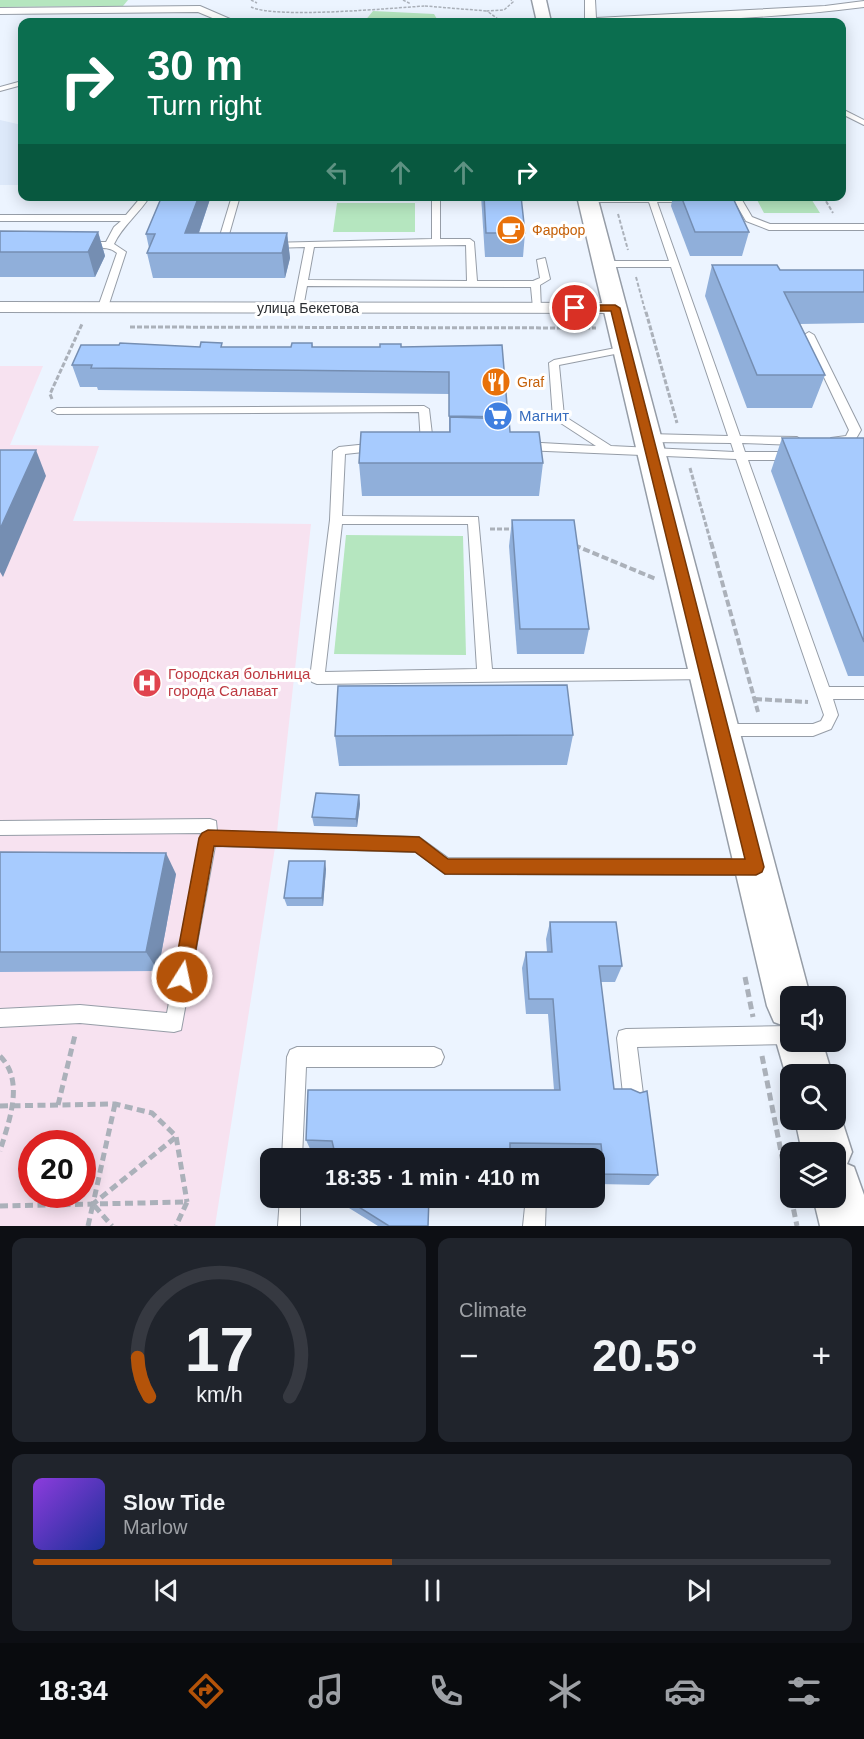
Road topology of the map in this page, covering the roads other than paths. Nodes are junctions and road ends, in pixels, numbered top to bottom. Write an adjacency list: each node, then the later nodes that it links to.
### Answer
1 (539, 0): 6 (street)
2 (589, 3): 7 (street)
3 (864, 4): 8 (street)
4 (0, 10): 5 (street)
5 (221, 18)
6 (543, 18)
7 (591, 18)
8 (669, 18)
9 (18, 84): 10 (lane)
10 (0, 89)
11 (846, 113): 12 (lane)
12 (864, 123)
13 (143, 201): 20 (lane)
14 (234, 201): 25 (lane)
15 (436, 201): 22 (lane)
16 (589, 201): 29 (street)
17 (652, 201): 30 (lane)
18 (722, 201): 21 (lane)
19 (0, 218): 20 (lane)
20 (129, 218): 24 (lane)
21 (864, 227)
22 (436, 242): 27 (lane); 32 (lane)
23 (73, 245): 24 (lane)
24 (109, 245): 35 (lane)
25 (246, 245)
26 (256, 245): 27 (lane)
27 (310, 245): 31 (lane)
28 (542, 260): 33 (lane)
29 (604, 264): 30 (lane); 38 (street)
30 (674, 264): 41 (lane)
31 (303, 283): 32 (lane); 36 (lane)
32 (472, 284): 33 (lane)
33 (535, 284): 37 (lane)
34 (0, 307): 35 (street, улица Бекетова)
35 (97, 307): 36 (street, улица Бекетова)
36 (298, 308): 37 (street, улица Бекетова)
37 (538, 308): 38 (street, улица Бекетова)
38 (620, 328): 43 (street); 46 (lane)
39 (809, 335): 41 (lane)
40 (57, 411): 42 (lane)
41 (737, 441): 43 (lane); 48 (lane)
42 (428, 444)
43 (650, 444): 46 (lane); 48 (lane); 51 (street)
44 (511, 445): 46 (lane)
45 (394, 446): 49 (lane)
46 (607, 448)
47 (807, 455): 48 (lane)
48 (742, 456): 53 (lane)
49 (336, 520): 50 (lane); 50 (lane)
50 (485, 675): 51 (lane)
51 (708, 675): 54 (street)
52 (864, 693): 53 (lane)
53 (827, 698): 54 (lane)
54 (722, 730): 57 (street)
55 (0, 828): 56 (lane)
56 (208, 838): 57 (lane); 59 (lane)
57 (756, 867): 58 (street)
58 (785, 986)
59 (0, 1018)
60 (780, 1035): 62 (lane)
61 (434, 1057): 63 (lane)
62 (633, 1094)
63 (292, 1148)
64 (290, 1208): 67 (lane)
65 (535, 1208): 68 (lane)
66 (842, 1208): 69 (street)
67 (289, 1226)
68 (534, 1226)
69 (846, 1226)

